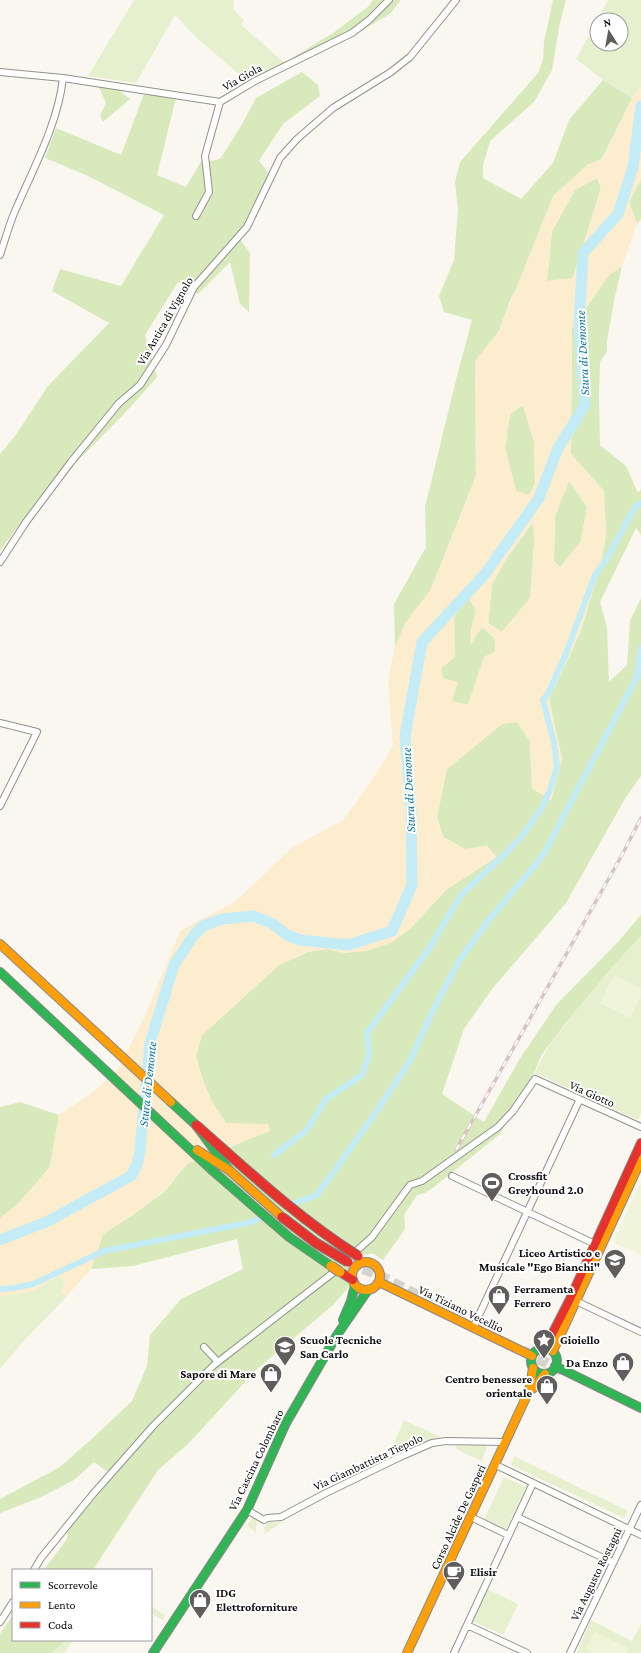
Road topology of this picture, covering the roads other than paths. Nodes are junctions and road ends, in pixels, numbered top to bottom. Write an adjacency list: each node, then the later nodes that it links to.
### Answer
1 (389, 0): 5 (street, Via Giola)
2 (456, 0): 8 (street, Via Antica di Vignolo)
3 (0, 72): 4 (street, Via Giola)
4 (63, 78): 5 (street, Via Giola); 7 (street)
5 (220, 102): 6 (street)
6 (196, 216)
7 (0, 255)
8 (0, 562)
9 (0, 723): 10 (street)
10 (0, 806)
11 (0, 944): 14 (main road)
12 (0, 972): 16 (main road)
13 (579, 1101): 15 (street, Via Giotto); 21 (street); 35 (street, Via Giotto)
14 (196, 1125): 19 (main road, bridge); 23 (main road, bridge)
15 (641, 1128)
16 (175, 1135): 19 (main road); 26 (main road, bridge)
17 (641, 1143): 22 (main road)
18 (641, 1160): 28 (main road)
19 (229, 1170): 24 (main road, bridge)
20 (452, 1176): 21 (street)
21 (527, 1212): 22 (street); 29 (street)
22 (595, 1244): 33 (main road)
23 (361, 1259): 25 (main road); 26 (main road)
24 (348, 1262)
25 (379, 1282): 27 (main road); 29 (main road, Via Tiziano Vecellio)
26 (354, 1283): 27 (main road); 31 (main road, Via Cascina Colombaro)
27 (368, 1290): 31 (main road, Via Cascina Colombaro)
28 (576, 1301): 30 (street); 33 (main road)
29 (473, 1328): 34 (main road, Via Tiziano Vecellio)
30 (641, 1332)
31 (337, 1335): 45 (main road, Via Cascina Colombaro)
32 (204, 1347): 35 (street)
33 (549, 1350): 34 (main road); 36 (main road)
34 (532, 1356): 37 (main road)
35 (216, 1360): 52 (street)
36 (556, 1366): 38 (main road); 40 (main road)
37 (534, 1368): 38 (main road); 39 (main road, Corso Alcide De Gasperi)
38 (545, 1374): 39 (main road, Corso Alcide De Gasperi)
39 (529, 1392): 41 (main road, Corso Alcide De Gasperi)
40 (641, 1408)
41 (506, 1442): 42 (main road, Corso Alcide De Gasperi); 45 (street, Via Giambattista Tiepolo)
42 (496, 1465): 43 (street); 46 (main road, Corso Alcide De Gasperi)
43 (533, 1483): 47 (street); 48 (street)
44 (641, 1505): 48 (street, Via Augusto Rostagni)
45 (247, 1510): 56 (main road, Via Cascina Colombaro)
46 (471, 1517): 49 (street); 57 (main road, Corso Alcide De Gasperi)
47 (517, 1517): 49 (street); 51 (street)
48 (630, 1530): 50 (street); 51 (street, Via Augusto Rostagni)
49 (508, 1535): 55 (street)
50 (641, 1535)
51 (612, 1562): 60 (street, Via Augusto Rostagni)
52 (35, 1569)
53 (12, 1604): 54 (street)
54 (0, 1622)
55 (466, 1625): 58 (street); 59 (street)
56 (153, 1653)
57 (407, 1653)
58 (454, 1653)
59 (527, 1653)
60 (570, 1653)

